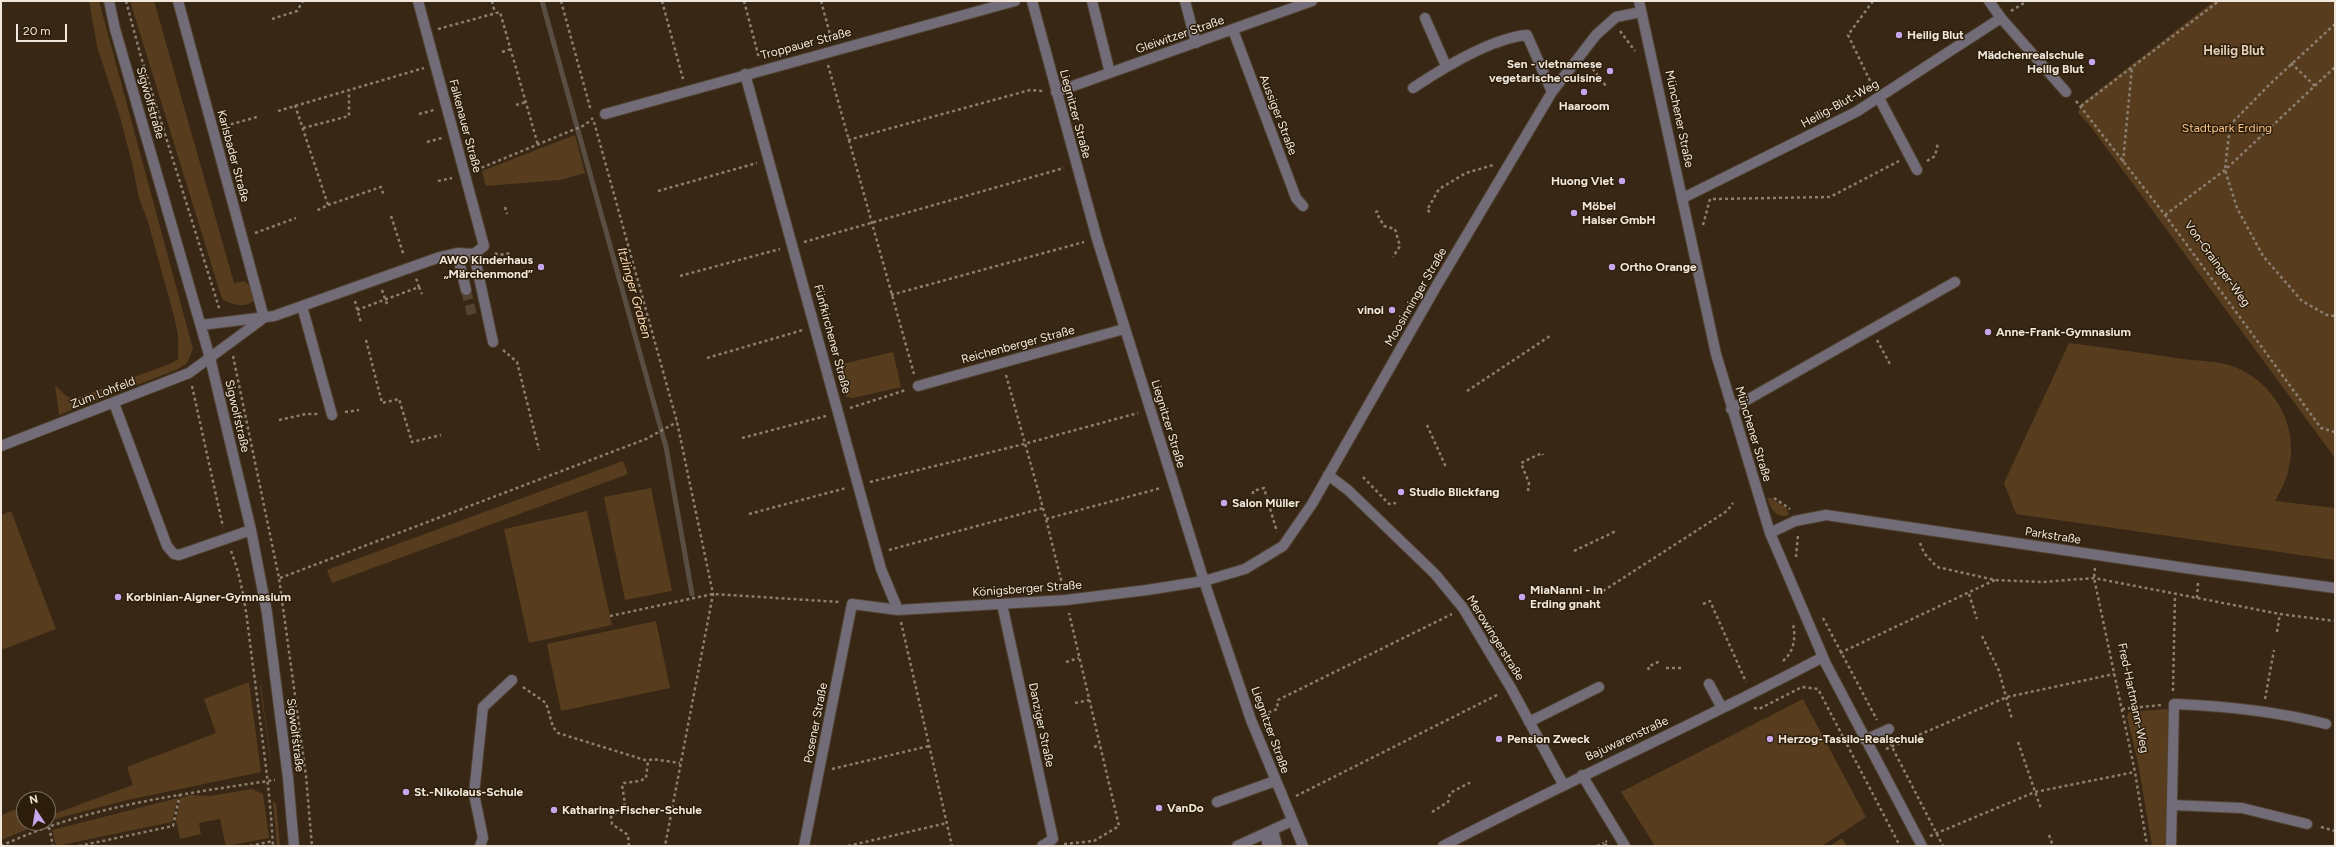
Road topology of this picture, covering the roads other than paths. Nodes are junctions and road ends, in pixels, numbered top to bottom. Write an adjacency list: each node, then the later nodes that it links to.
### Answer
1 (109, 1): 34 (street, Sigwolfstraße)
2 (178, 1): 33 (street, Karlsbader Straße)
3 (418, 1): 29 (street, Falkenauer Straße)
4 (1015, 1): 18 (street, Troppauer Straße)
5 (1032, 1): 20 (street, Liegnitzer Straße)
6 (1092, 1): 17 (street)
7 (1185, 1): 15 (street)
8 (1312, 1): 14 (street, Gleiwitzer Straße)
9 (1640, 1): 11 (street, Münchener Straße)
10 (1989, 1): 13 (street)
11 (1641, 12): 21 (street, Moosinninger Straße); 26 (street, Münchener Straße)
12 (1425, 18): 16 (street)
13 (2001, 18): 22 (street); 23 (street, Heilig-Blut-Weg)
14 (1233, 30): 15 (street, Gleiwitzer Straße); 27 (street, Aussiger Straße)
15 (1196, 43): 17 (street, Gleiwitzer Straße)
16 (1446, 66): 19 (street); 21 (street)
17 (1110, 73): 20 (street, Gleiwitzer Straße)
18 (745, 74): 24 (street, Troppauer Straße); 50 (street, Fünfkirchener Straße)
19 (1412, 88)
20 (1056, 92): 35 (street, Liegnitzer Straße)
21 (1552, 92): 43 (street, Moosinninger Straße)
22 (2066, 92)
23 (1878, 95): 25 (street); 26 (street, Heilig-Blut-Weg)
24 (605, 114)
25 (1917, 169)
26 (1683, 198): 40 (street, Münchener Straße)
27 (1303, 206)
28 (457, 253): 29 (street); 31 (street); 32 (street)
29 (474, 254): 36 (street)
30 (1955, 282): 40 (street)
31 (466, 290)
32 (302, 306): 33 (street); 41 (street)
33 (264, 318): 34 (street); 37 (street)
34 (201, 325): 37 (street, Sigwolfstraße)
35 (1124, 329): 38 (street, Reichenberger Straße); 46 (street, Liegnitzer Straße)
36 (493, 342)
37 (210, 358): 39 (street, Zum Lohfeld); 44 (street, Sigwolfstraße)
38 (918, 386)
39 (114, 403): 42 (street, Zum Lohfeld); 44 (street)
40 (1731, 409): 45 (street, Münchener Straße)
41 (332, 415)
42 (1, 446)
43 (1328, 475): 46 (street, Moosinninger Straße); 56 (street, Merowingerstraße)
44 (250, 530): 70 (street, Sigwolfstraße)
45 (1770, 533): 47 (street, Parkstraße); 51 (street, Münchener Straße)
46 (1204, 581): 49 (street, Königsberger Straße); 61 (street, Liegnitzer Straße)
47 (2335, 588)
48 (852, 604): 50 (street, Königsberger Straße); 72 (street, Posener Straße)
49 (1002, 604): 50 (street, Königsberger Straße); 73 (street, Danziger Straße)
50 (898, 610)
51 (1823, 657): 55 (street, Bajuwarenstraße); 59 (street, Münchener Straße)
52 (512, 680): 71 (street)
53 (1709, 684): 55 (street)
54 (1599, 687): 56 (street)
55 (1722, 708): 60 (street, Bajuwarenstraße)
56 (1530, 722): 62 (street, Merowingerstraße)
57 (2326, 724): 64 (street)
58 (1886, 730): 59 (street)
59 (1865, 740): 69 (street, Münchener Straße)
60 (1582, 775): 62 (street, Bajuwarenstraße); 79 (street)
61 (1274, 781): 63 (street); 65 (street, Liegnitzer Straße)
62 (1563, 784): 78 (street, Bajuwarenstraße)
63 (1217, 802)
64 (2172, 805): 66 (street); 80 (street)
65 (1292, 821): 67 (street); 77 (street, Liegnitzer Straße)
66 (2306, 824)
67 (1269, 832): 68 (street); 75 (street); 76 (street)
68 (1249, 844): 74 (street)
69 (1921, 844)
70 (294, 846)
71 (480, 846)
72 (804, 846)
73 (1042, 846)
74 (1237, 846)
75 (1268, 846)
76 (1277, 846)
77 (1303, 846)
78 (1442, 846)
79 (1625, 846)
80 (2171, 846)

